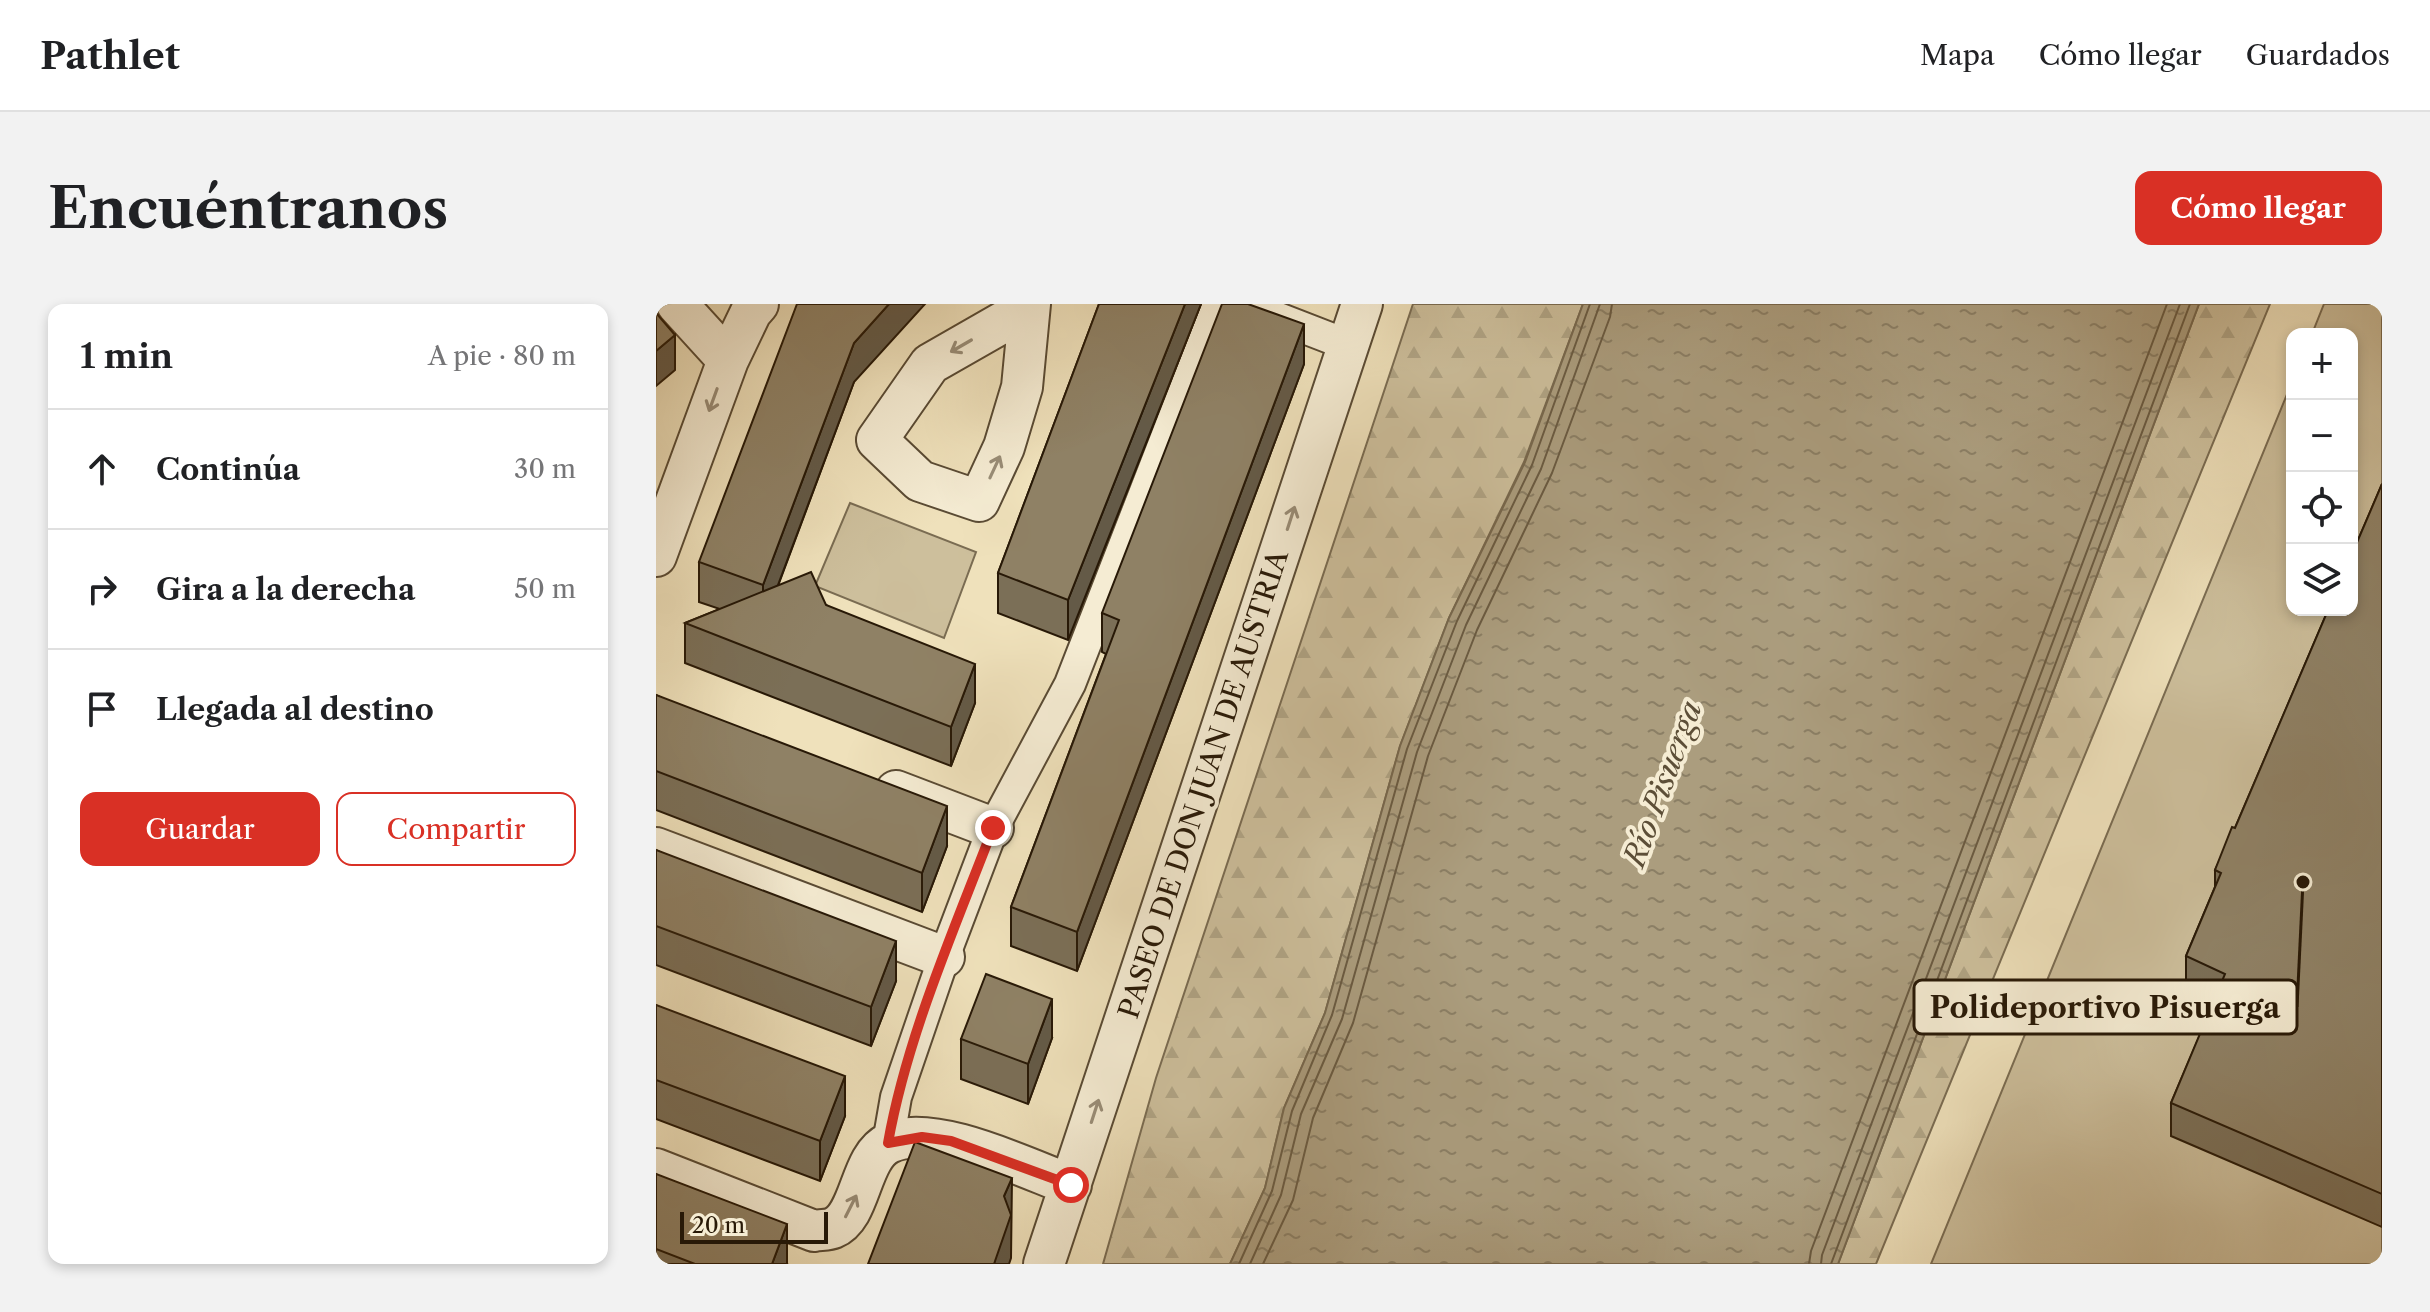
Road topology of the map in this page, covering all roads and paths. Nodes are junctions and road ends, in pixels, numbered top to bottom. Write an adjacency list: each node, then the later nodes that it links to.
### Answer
1 (677, 304): 8 (street)
2 (758, 304): 8 (street)
3 (1218, 304): 11 (street)
4 (1242, 304): 7 (street)
5 (1362, 304): 7 (street, PASEO DE DON JUAN DE AUSTRIA)
6 (1029, 306): 6 (street, one-way to 6)
7 (1348, 345): 16 (street, PASEO DE DON JUAN DE AUSTRIA, one-way to 7)
8 (728, 360): 9 (street, one-way to 9)
9 (656, 556)
10 (858, 777): 11 (street)
11 (993, 828): 13 (street)
12 (656, 848): 13 (street)
13 (944, 957): 14 (street)
14 (888, 1143): 15 (street, one-way to 14); 16 (street)
15 (656, 1169)
16 (1071, 1185): 17 (street, PASEO DE DON JUAN DE AUSTRIA)
17 (1044, 1264)

